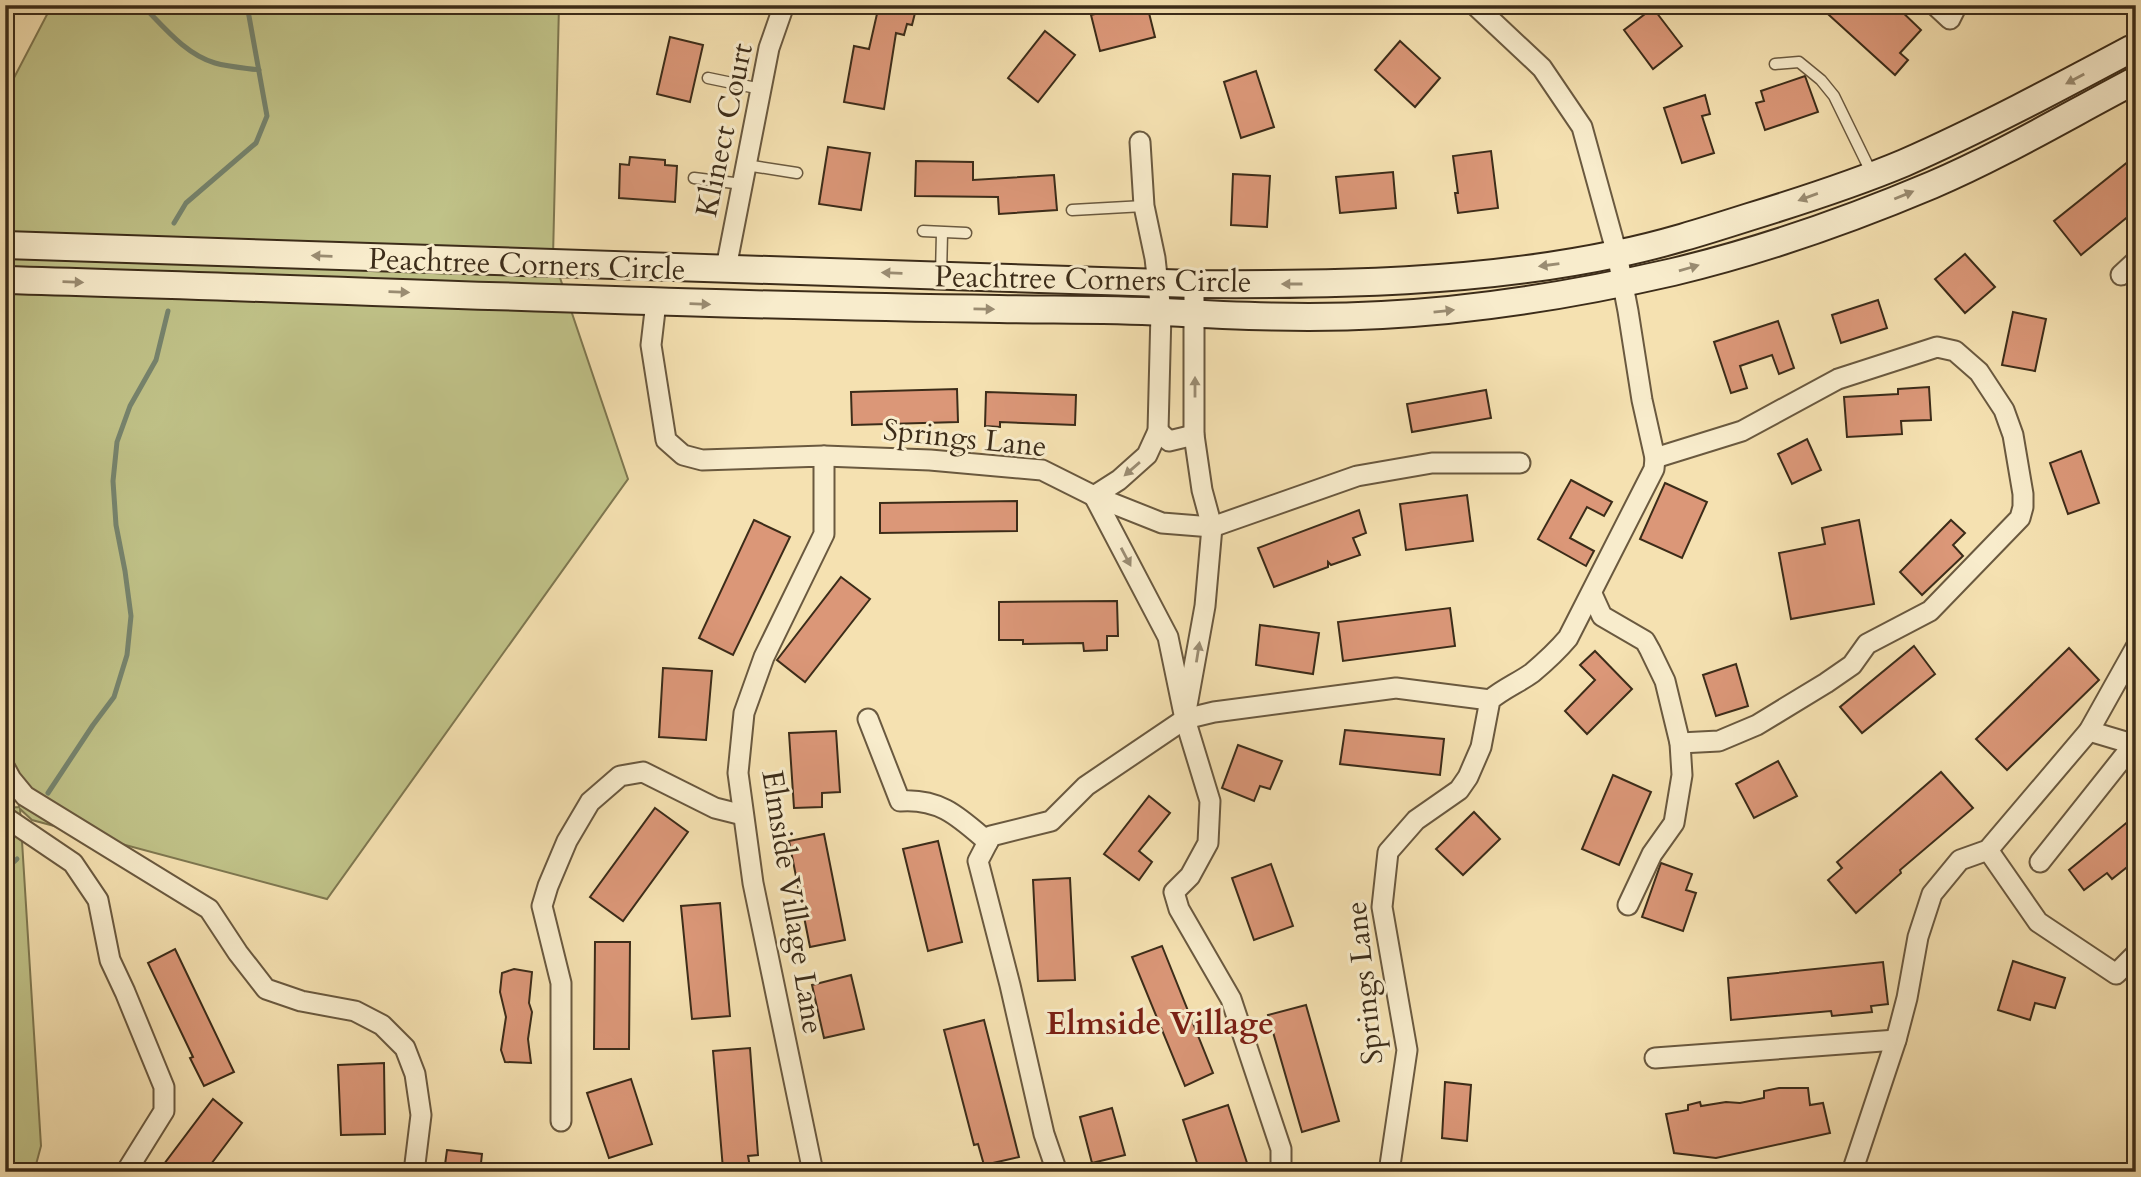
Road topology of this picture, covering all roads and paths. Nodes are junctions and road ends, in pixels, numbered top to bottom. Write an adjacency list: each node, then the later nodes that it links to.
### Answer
1 (784, 5): 9 (street, Klinect Court)
2 (1475, 5): 21 (street)
3 (1935, 5): 4 (street)
4 (1957, 5)
5 (2136, 49): 13 (street, Peachtree Corners Circle, one-way to 13)
6 (1775, 64): 13 (lane)
7 (708, 78): 9 (lane)
8 (2136, 80): 28 (street, Peachtree Corners Circle, one-way to 8)
9 (761, 89): 12 (street, Klinect Court)
10 (1140, 142): 15 (street)
11 (797, 173): 12 (lane)
12 (744, 174): 14 (lane); 23 (street, Klinect Court)
13 (1872, 175): 21 (street, Peachtree Corners Circle, one-way to 21)
14 (694, 178)
15 (1144, 206): 16 (lane); 27 (street)
16 (1072, 210)
17 (923, 231): 18 (lane)
18 (942, 233): 19 (lane); 24 (lane)
19 (965, 233)
20 (5, 245): 23 (street, Peachtree Corners Circle, one-way to 20)
21 (1617, 254): 28 (street); 29 (street, Peachtree Corners Circle, one-way to 29)
22 (2136, 261): 25 (street)
23 (726, 268): 24 (street, Peachtree Corners Circle, one-way to 23)
24 (941, 275): 27 (street, Peachtree Corners Circle)
25 (2122, 275)
26 (5, 280): 30 (street, Peachtree Corners Circle, one-way to 30)
27 (1156, 282): 29 (street, Peachtree Corners Circle); 31 (street)
28 (1622, 283): 32 (street, Peachtree Corners Circle, one-way to 28); 36 (street)
29 (1194, 284): 32 (street)
30 (656, 302): 31 (street, Peachtree Corners Circle, one-way to 31); 35 (street)
31 (1161, 312): 32 (street, Peachtree Corners Circle); 33 (street)
32 (1195, 314): 34 (street, one-way to 32)
33 (1158, 431): 34 (street); 38 (street, one-way to 38)
34 (1194, 435): 39 (street)
35 (824, 456): 38 (street, Springs Lane); 49 (street, Elmside Village Lane)
36 (1655, 458): 40 (street); 46 (street)
37 (1520, 463): 39 (street, Springs Lane)
38 (1094, 496): 39 (street, Springs Lane); 44 (street, one-way to 44)
39 (1212, 527): 44 (street, one-way to 39)
40 (1592, 593): 42 (street); 46 (street)
41 (2136, 647): 45 (street)
42 (1490, 700): 44 (street); 64 (street, Springs Lane)
43 (868, 719): 51 (street)
44 (1185, 719): 51 (street); 63 (street)
45 (2089, 731): 47 (street); 52 (street)
46 (1680, 743): 54 (street)
47 (2134, 745): 53 (street)
48 (7, 777): 60 (street)
49 (743, 815): 58 (street); 61 (street, Elmside Village Lane)
50 (5, 817): 59 (street)
51 (988, 842): 62 (street)
52 (1988, 850): 55 (street); 56 (street)
53 (2040, 862)
54 (1628, 905)
55 (2136, 954)
56 (1896, 1040): 57 (street); 65 (street)
57 (1655, 1058)
58 (561, 1121)
59 (126, 1172)
60 (414, 1172)
61 (813, 1172)
62 (1057, 1172)
63 (1281, 1172)
64 (1389, 1172)
65 (1852, 1172)

